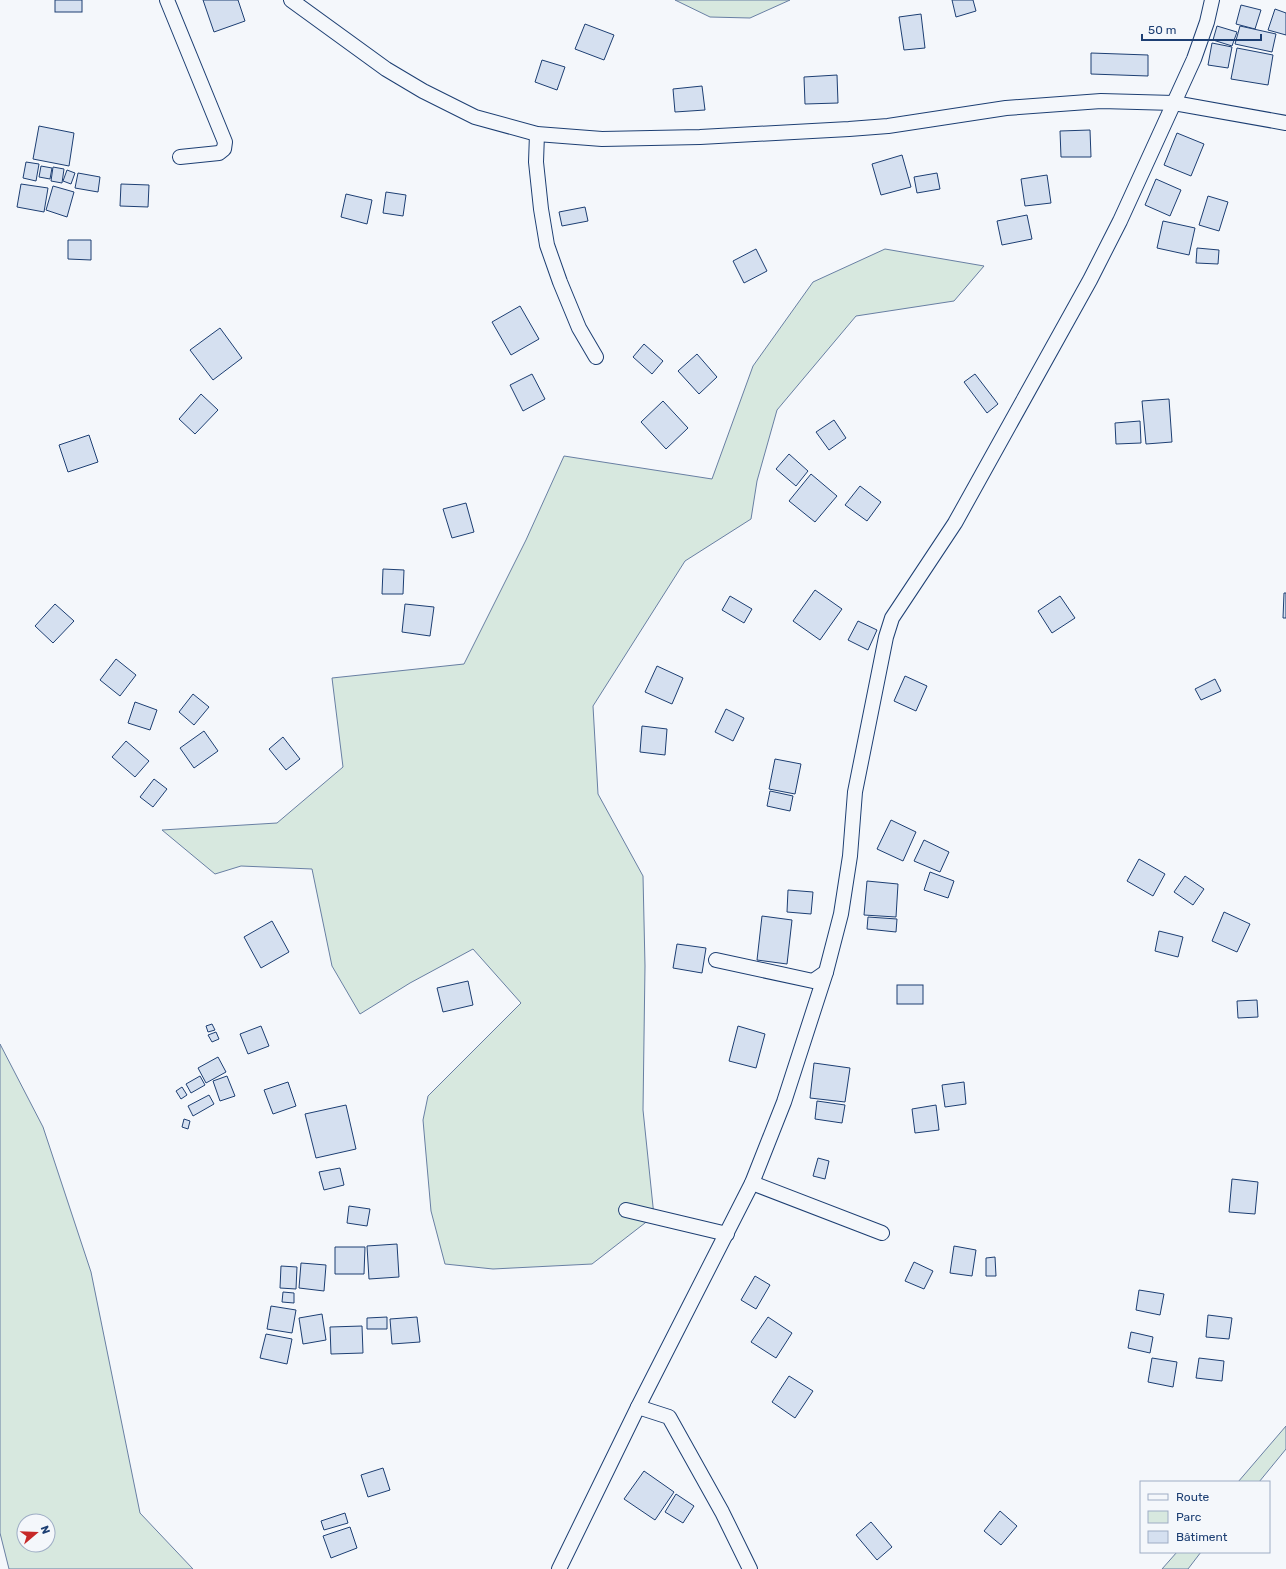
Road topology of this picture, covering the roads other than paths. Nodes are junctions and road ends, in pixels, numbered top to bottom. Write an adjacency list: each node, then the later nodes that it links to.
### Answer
1 (167, 0): 7 (street)
2 (290, 0): 6 (street)
3 (1212, 0): 4 (street)
4 (1174, 103): 5 (street); 6 (street); 10 (street)
5 (1286, 123)
6 (537, 134): 8 (street)
7 (180, 157)
8 (596, 357)
9 (716, 960): 10 (street)
10 (826, 972): 11 (street)
11 (752, 1183): 13 (street); 14 (street)
12 (626, 1210): 14 (street)
13 (882, 1233)
14 (727, 1234): 15 (street)
15 (638, 1407): 16 (street); 17 (street)
16 (559, 1569)
17 (750, 1569)

